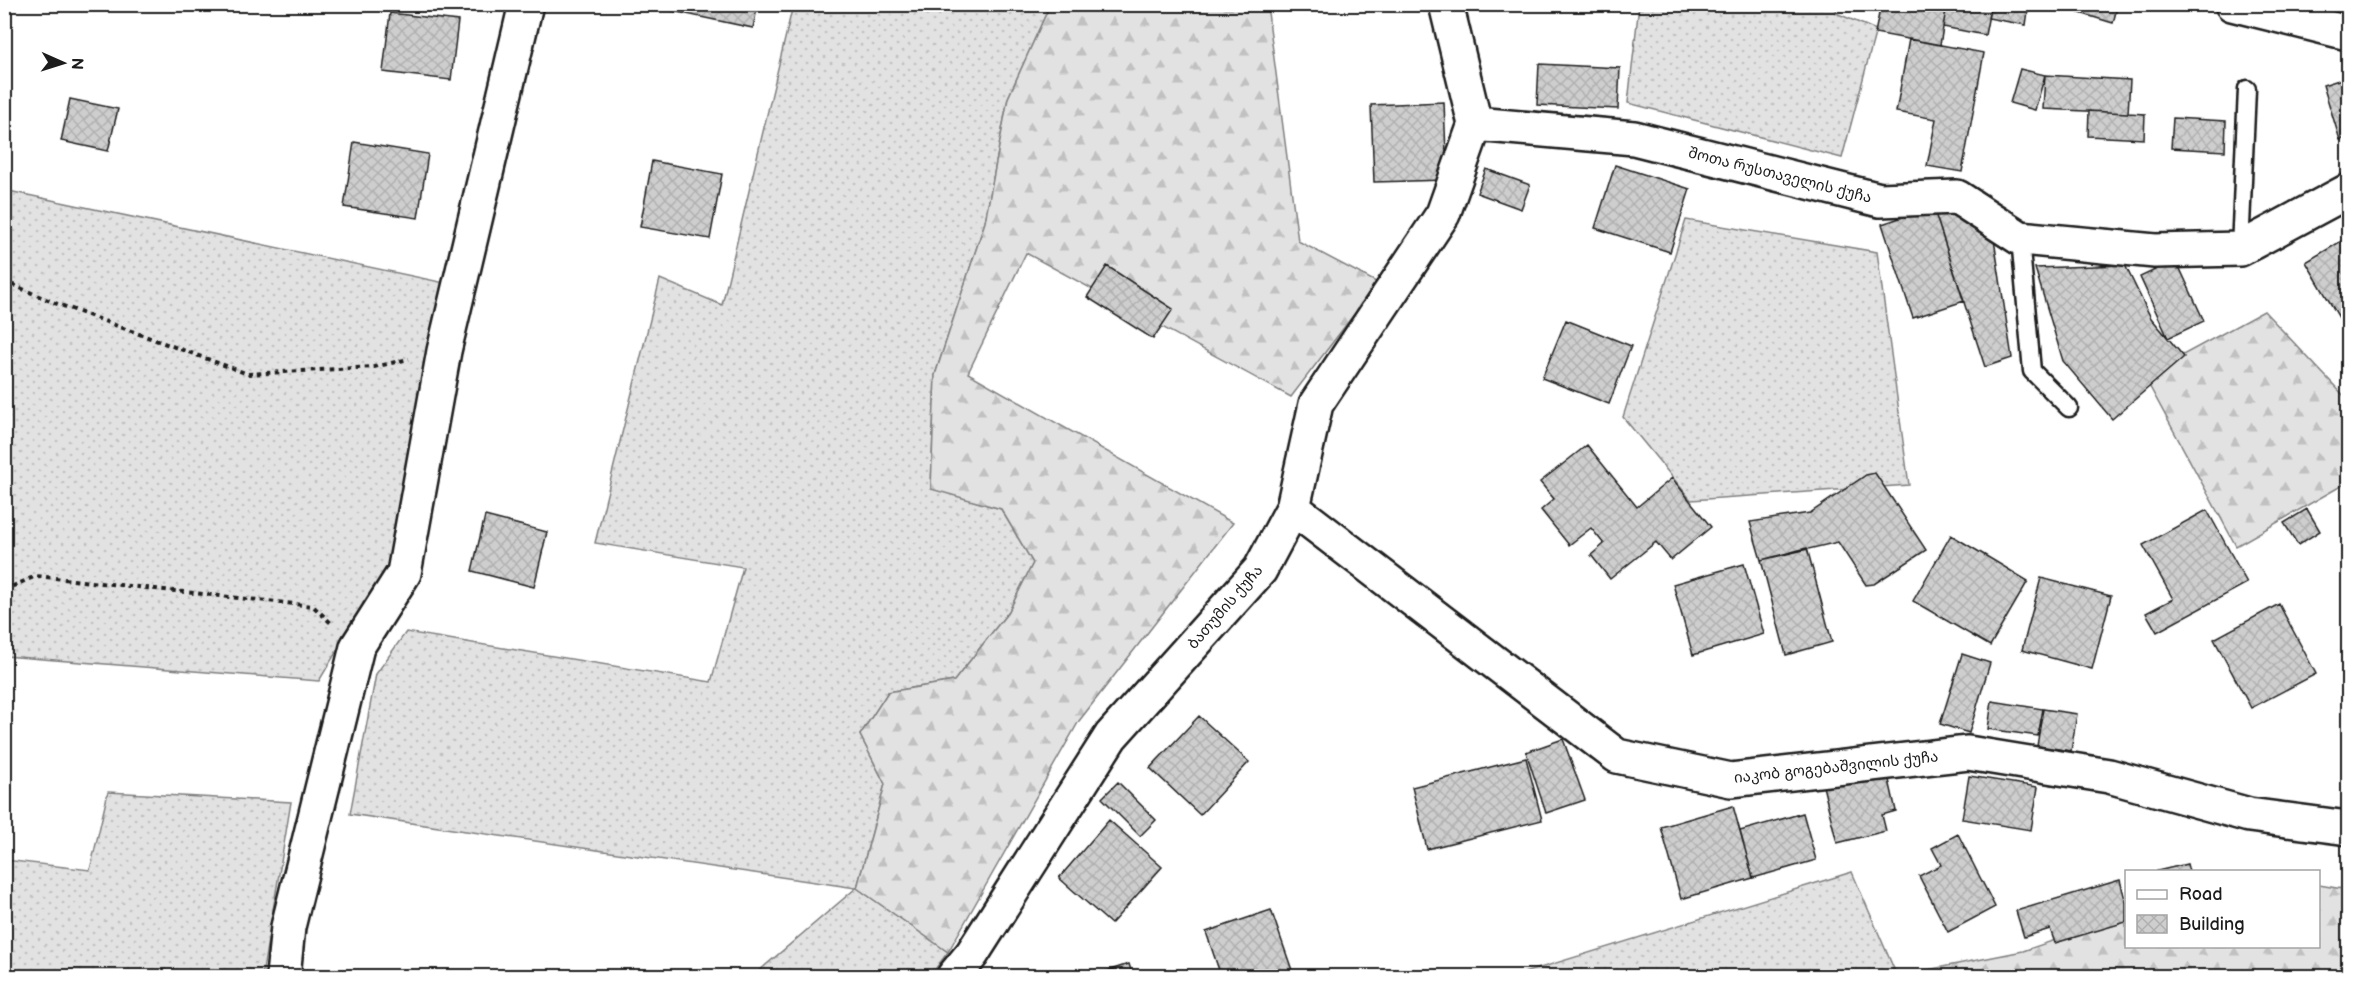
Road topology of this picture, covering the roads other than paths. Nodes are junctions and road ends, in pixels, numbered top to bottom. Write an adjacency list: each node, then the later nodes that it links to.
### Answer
1 (526, 4): 14 (street)
2 (1446, 4): 6 (street)
3 (2232, 4): 4 (street)
4 (2349, 33)
5 (2247, 88): 9 (lane)
6 (1475, 124): 8 (street, შოთა რუსთაველის ქუჩა); 11 (street, ბათუმის ქუჩა)
7 (2349, 191): 9 (street, შოთა რუსთაველის ქუჩა)
8 (2020, 238): 9 (street, შოთა რუსთაველის ქუჩა); 10 (lane)
9 (2240, 249)
10 (2069, 408)
11 (1293, 508): 12 (street, იაკობ გოგებაშვილის ქუჩა); 13 (street, ბათუმის ქუჩა)
12 (2349, 828)
13 (969, 969)
14 (283, 976)

